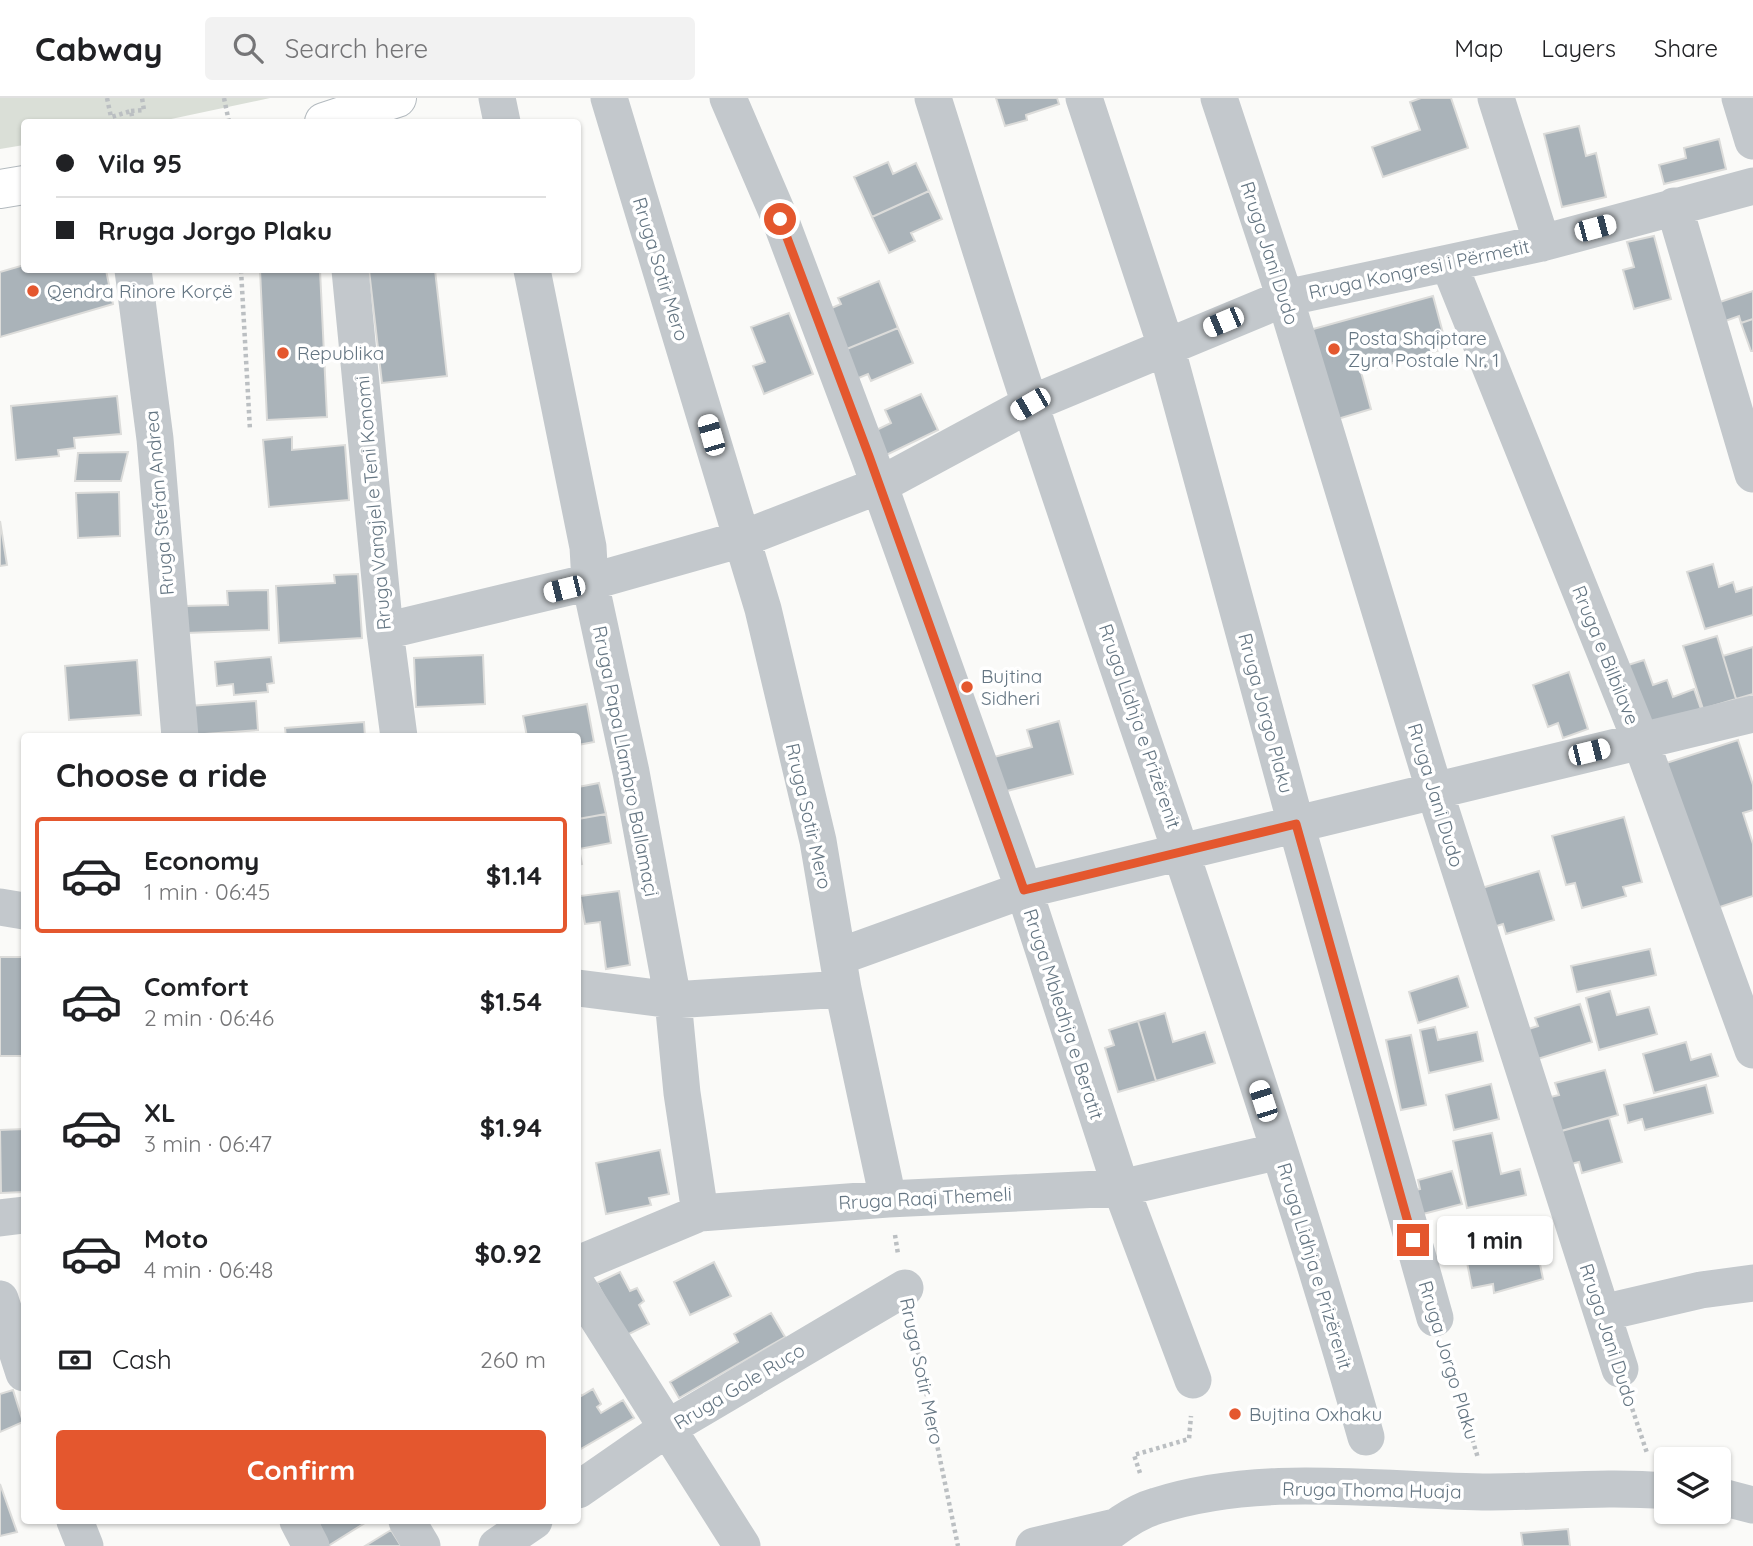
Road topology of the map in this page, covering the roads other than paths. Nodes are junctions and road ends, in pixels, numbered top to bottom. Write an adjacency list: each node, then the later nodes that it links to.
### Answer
1 (397, 98): 10 (street)
2 (497, 98): 11 (street)
3 (609, 98): 27 (street, Rruga Sotir Mero)
4 (728, 98): 26 (street, Rruga Mbledhja e Beratit)
5 (933, 98): 24 (street, Rruga Lidhja e Prizërenit)
6 (1084, 98): 23 (street, Rruga Jorgo Plaku)
7 (1219, 98): 22 (street, Rruga Jani Dudo)
8 (1496, 98): 17 (street)
9 (1740, 98): 12 (street)
10 (332, 116)
11 (501, 119)
12 (1753, 141)
13 (21, 186): 15 (street)
14 (1753, 186): 16 (street, Rruga Kongresi i Përmetit)
15 (0, 190)
16 (1674, 206): 17 (street, Rruga Kongresi i Përmetit); 25 (street)
17 (1542, 243): 18 (street, Rruga Kongresi i Përmetit)
18 (1449, 264): 22 (street, Rruga Kongresi i Përmetit); 33 (street, Rruga e Bilbilave)
19 (133, 273): 31 (street, Rruga Stefan Andrea)
20 (350, 273): 29 (street, Rruga Vangjel e Teni Konomi)
21 (533, 273): 28 (street, Rruga Papa Llambro Ballamaçi)
22 (1285, 298): 23 (street, Rruga Kongresi i Përmetit); 34 (street, Rruga Jani Dudo)
23 (1166, 346): 24 (street, Rruga Kongresi i Përmetit); 35 (street, Rruga Jorgo Plaku)
24 (1030, 404): 26 (street, Rruga Kongresi i Përmetit); 36 (street, Rruga Lidhja e Prizërenit)
25 (1753, 474)
26 (878, 486): 27 (street, Rruga Kongresi i Përmetit); 37 (street, Rruga Mbledhja e Beratit)
27 (741, 539): 28 (street, Rruga Kongresi i Përmetit); 40 (street, Rruga Sotir Mero)
28 (590, 582): 29 (street, Rruga Kongresi i Përmetit); 42 (street, Rruga Papa Llambro Ballamaçi)
29 (385, 631): 32 (street, Rruga Vangjel e Teni Konomi)
30 (1753, 714): 33 (street)
31 (180, 733)
32 (398, 733)
33 (1640, 739): 34 (street); 43 (street, Rruga e Bilbilave)
34 (1434, 792): 35 (street); 55 (street, Rruga Jani Dudo)
35 (1296, 824): 36 (street); 56 (street, Rruga Jorgo Plaku)
36 (1181, 849): 37 (street); 44 (street, Rruga Lidhja e Prizërenit)
37 (1024, 890): 40 (street); 45 (street, Rruga Mbledhja e Beratit)
38 (0, 907): 39 (street)
39 (21, 910)
40 (841, 973): 42 (street); 46 (street, Rruga Sotir Mero)
41 (581, 988): 42 (street)
42 (673, 1000): 47 (street, Rruga Papa Llambro Ballamaçi)
43 (1753, 1051)
44 (1279, 1151): 45 (street, Rruga Raqi Themeli); 61 (street, Rruga Lidhja e Prizërenit)
45 (1121, 1188): 46 (street, Rruga Raqi Themeli); 59 (street, Rruga Mbledhja e Beratit)
46 (888, 1199): 47 (street, Rruga Raqi Themeli)
47 (701, 1213): 50 (street, Rruga Raqi Themeli)
48 (21, 1215): 49 (street)
49 (0, 1218)
50 (581, 1263)
51 (1753, 1283): 55 (street)
52 (905, 1288): 60 (street, Rruga Gole Ruço)
53 (581, 1292): 60 (street)
54 (0, 1299): 57 (street)
55 (1602, 1313): 58 (street, Rruga Jani Dudo)
56 (1435, 1318)
57 (21, 1364)
58 (1620, 1370)
59 (1193, 1380)
60 (666, 1429): 62 (street, Rruga Gole Ruço); 75 (street)
61 (1366, 1437)
62 (581, 1488)
63 (1654, 1491): 70 (street, Rruga Thoma Huaja)
64 (1731, 1499): 65 (street)
65 (1753, 1505)
66 (76, 1524): 71 (street)
67 (300, 1524): 72 (street)
68 (409, 1524): 73 (street)
69 (530, 1524): 74 (street)
70 (1104, 1536): 76 (street, Rruga Thoma Huaja)
71 (85, 1546)
72 (311, 1546)
73 (422, 1546)
74 (498, 1546)
75 (741, 1546)
76 (1034, 1546)

